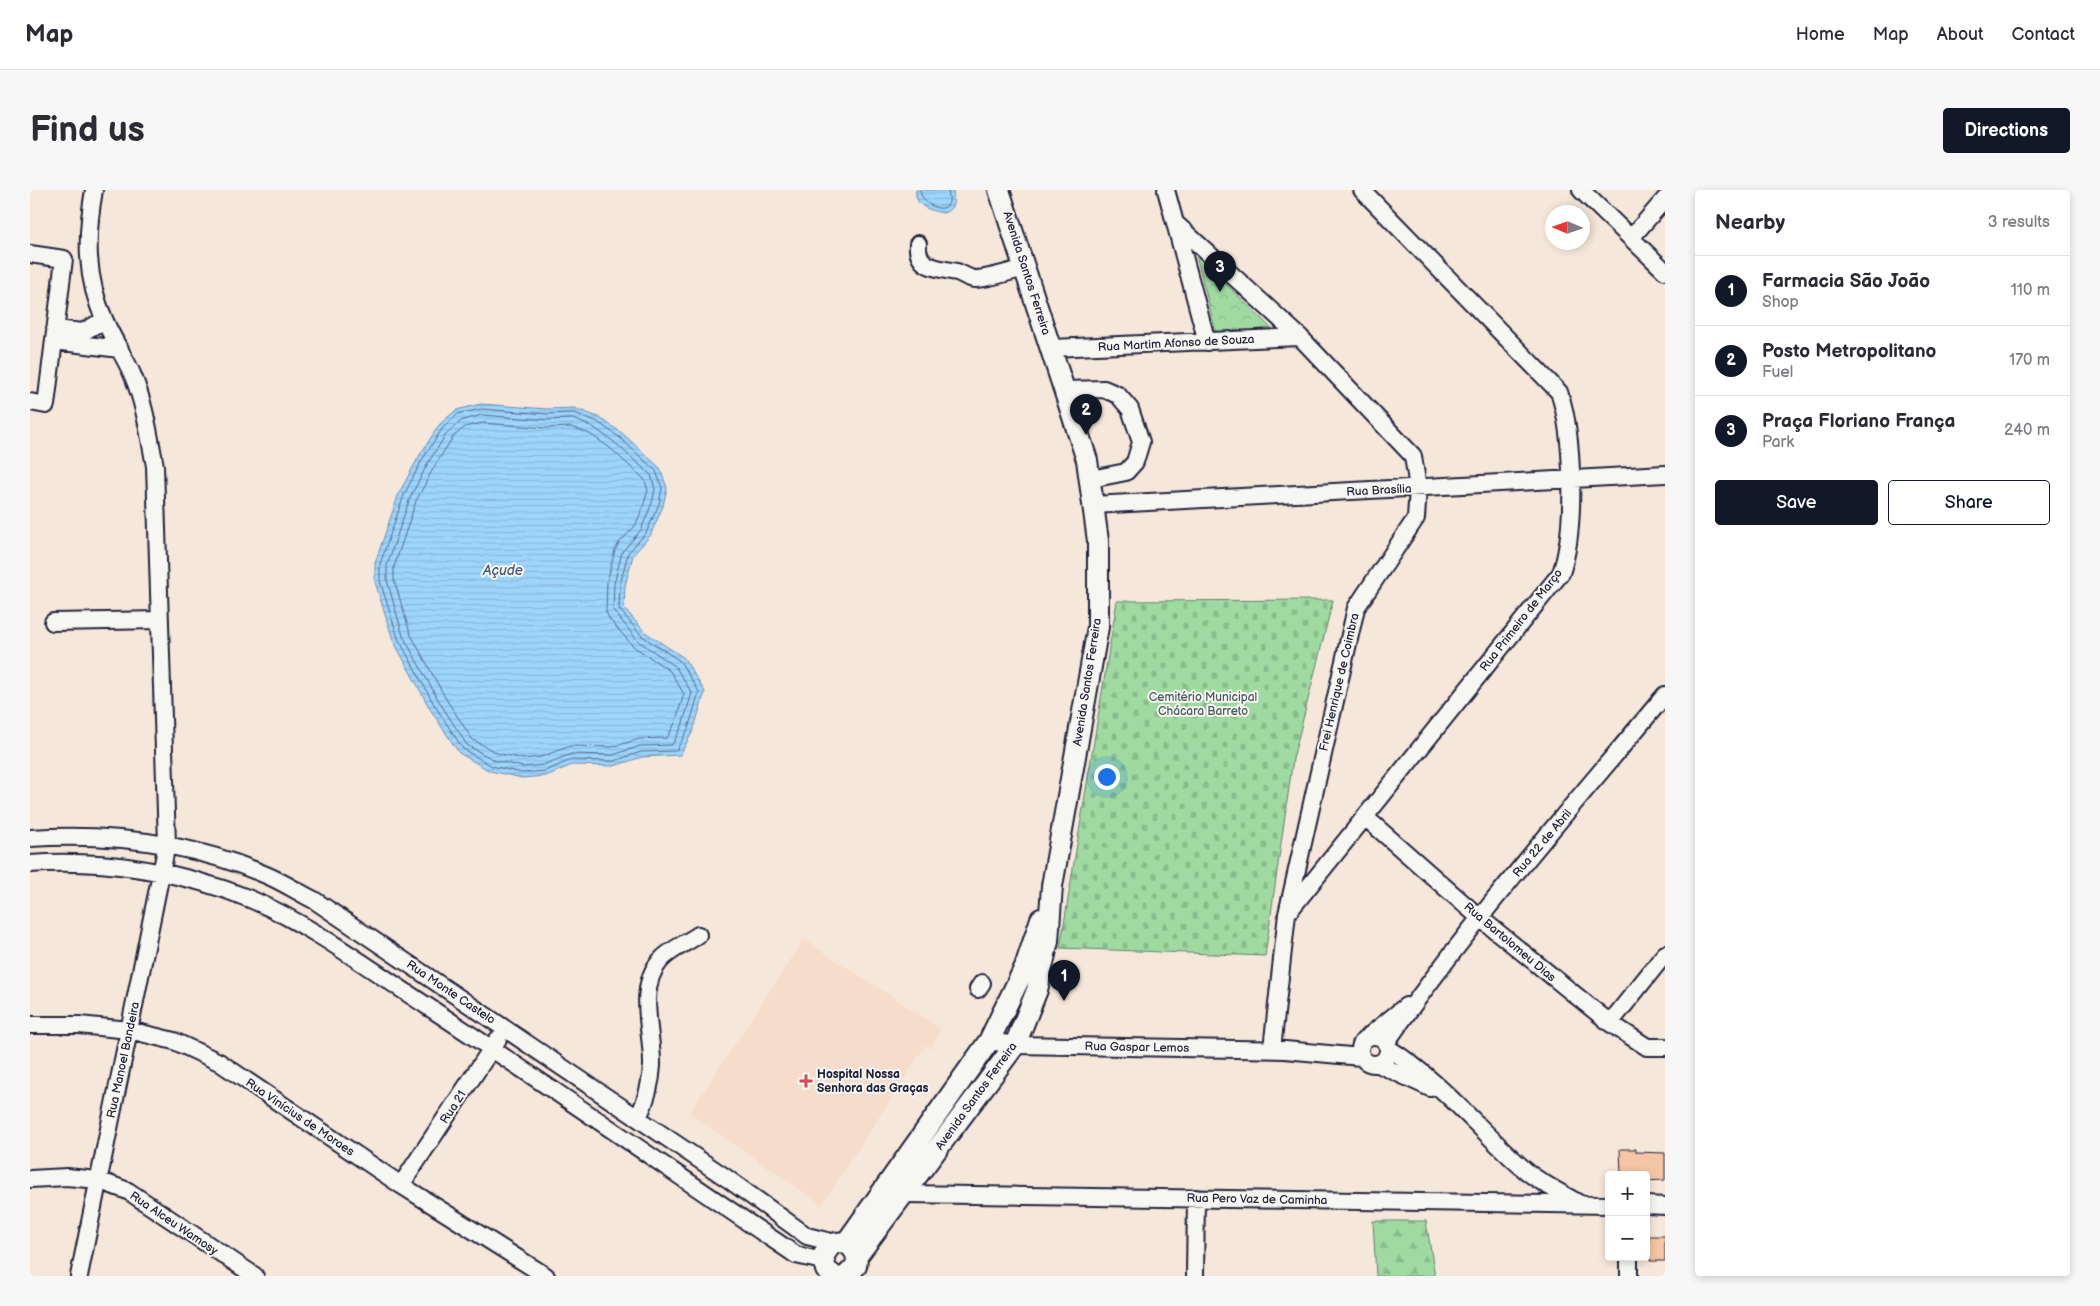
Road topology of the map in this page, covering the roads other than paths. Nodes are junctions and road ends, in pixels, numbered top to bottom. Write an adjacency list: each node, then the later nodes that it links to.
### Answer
1 (94, 190): 13 (street, Rua Manoel Bandeira)
2 (999, 190): 11 (main road, Avenida Santos Ferreira)
3 (1166, 190): 7 (street)
4 (1362, 190): 23 (street, Rua Primeiro de Março)
5 (1582, 190): 8 (street)
6 (1665, 199): 8 (street)
7 (1176, 223): 15 (street, Frei Henrique de Coimbra); 16 (street)
8 (1631, 238): 12 (street)
9 (918, 244): 11 (street)
10 (30, 254): 14 (street)
11 (1025, 268): 17 (main road, Avenida Santos Ferreira)
12 (1665, 271)
13 (104, 320): 14 (street); 18 (street, Rua Manoel Bandeira)
14 (54, 335): 18 (street); 20 (street)
15 (1300, 337): 16 (street, Rua Martim Afonso de Souza); 24 (street, Frei Henrique de Coimbra)
16 (1207, 342): 17 (street, Rua Martim Afonso de Souza)
17 (1052, 348): 19 (main road, Avenida Santos Ferreira)
18 (120, 349): 26 (street, Rua Manoel Bandeira)
19 (1065, 390): 22 (main road, Avenida Santos Ferreira); 22 (street)
20 (30, 402)
21 (1665, 474): 23 (street, Rua Brasília)
22 (1091, 479): 25 (main road, Avenida Santos Ferreira)
23 (1571, 479): 24 (street, Rua Brasília); 29 (street, Rua Primeiro de Março)
24 (1418, 488): 25 (street, Rua Brasília); 35 (street, Frei Henrique de Coimbra)
25 (1093, 505): 34 (main road, Avenida Santos Ferreira)
26 (160, 620): 27 (street); 31 (street, Rua Manoel Bandeira)
27 (54, 622)
28 (1665, 694): 36 (street, Rua 22 de Abril)
29 (1365, 817): 35 (street, Rua Primeiro de Março); 36 (street, Rua Bartolomeu Dias)
30 (30, 838): 31 (street, Rua Monte Castelo)
31 (167, 844): 33 (street, Rua Manoel Bandeira); 42 (street, Rua Monte Castelo)
32 (30, 864): 33 (street, Rua Monte Castelo)
33 (162, 873): 43 (street, Rua Manoel Bandeira); 49 (street, Rua Monte Castelo)
34 (1052, 886): 44 (main road, Avenida Santos Ferreira); 45 (main road, Avenida Santos Ferreira)
35 (1287, 914): 50 (street, Frei Henrique de Coimbra)
36 (1480, 918): 39 (street, Rua 22 de Abril); 40 (street, Rua Bartolomeu Dias)
37 (698, 935): 53 (street)
38 (1665, 954): 40 (street)
39 (1421, 993): 46 (street, Rua 22 de Abril); 47 (street, Rua 22 de Abril)
40 (1610, 1023): 48 (street, Rua Bartolomeu Dias)
41 (30, 1025): 43 (street, Rua Vinícius de Moraes)
42 (505, 1027): 49 (street, Rua 21); 53 (street, Rua Monte Castelo)
43 (129, 1030): 55 (street, Rua Manoel Bandeira); 56 (street, Rua Vinícius de Moraes)
44 (989, 1041): 45 (street, Rua Gaspar Lemos); 63 (main road, Avenida Santos Ferreira)
45 (1015, 1045): 50 (street, Rua Gaspar Lemos); 57 (main road, Avenida Santos Ferreira)
46 (1387, 1046): 47 (street); 51 (street); 52 (street)
47 (1363, 1047): 50 (street, Rua Gaspar Lemos); 51 (street)
48 (1665, 1047)
49 (492, 1048): 56 (street, Rua 21); 65 (street, Rua Monte Castelo)
50 (1278, 1050)
51 (1378, 1064): 52 (street)
52 (1450, 1098): 59 (street)
53 (638, 1118): 63 (street, Rua Monte Castelo)
54 (30, 1179): 55 (street, Rua Alceu Wamosy)
55 (98, 1180): 66 (street, Rua Manoel Bandeira); 67 (street, Rua Alceu Wamosy)
56 (402, 1185): 68 (street, Rua Vinícius de Moraes)
57 (905, 1194): 58 (street, Rua Pero Vaz de Caminha); 63 (main road, Avenida Santos Ferreira)
58 (1196, 1198): 59 (street, Rua Pero Vaz de Caminha); 69 (street)
59 (1581, 1205): 60 (street, Rua Pero Vaz de Caminha)
60 (1605, 1205)
61 (1650, 1206): 62 (street)
62 (1665, 1206)
63 (849, 1261): 65 (main road)
64 (1629, 1261): 70 (street)
65 (826, 1271)
66 (78, 1276)
67 (255, 1276)
68 (546, 1276)
69 (1195, 1276)
70 (1628, 1276)

